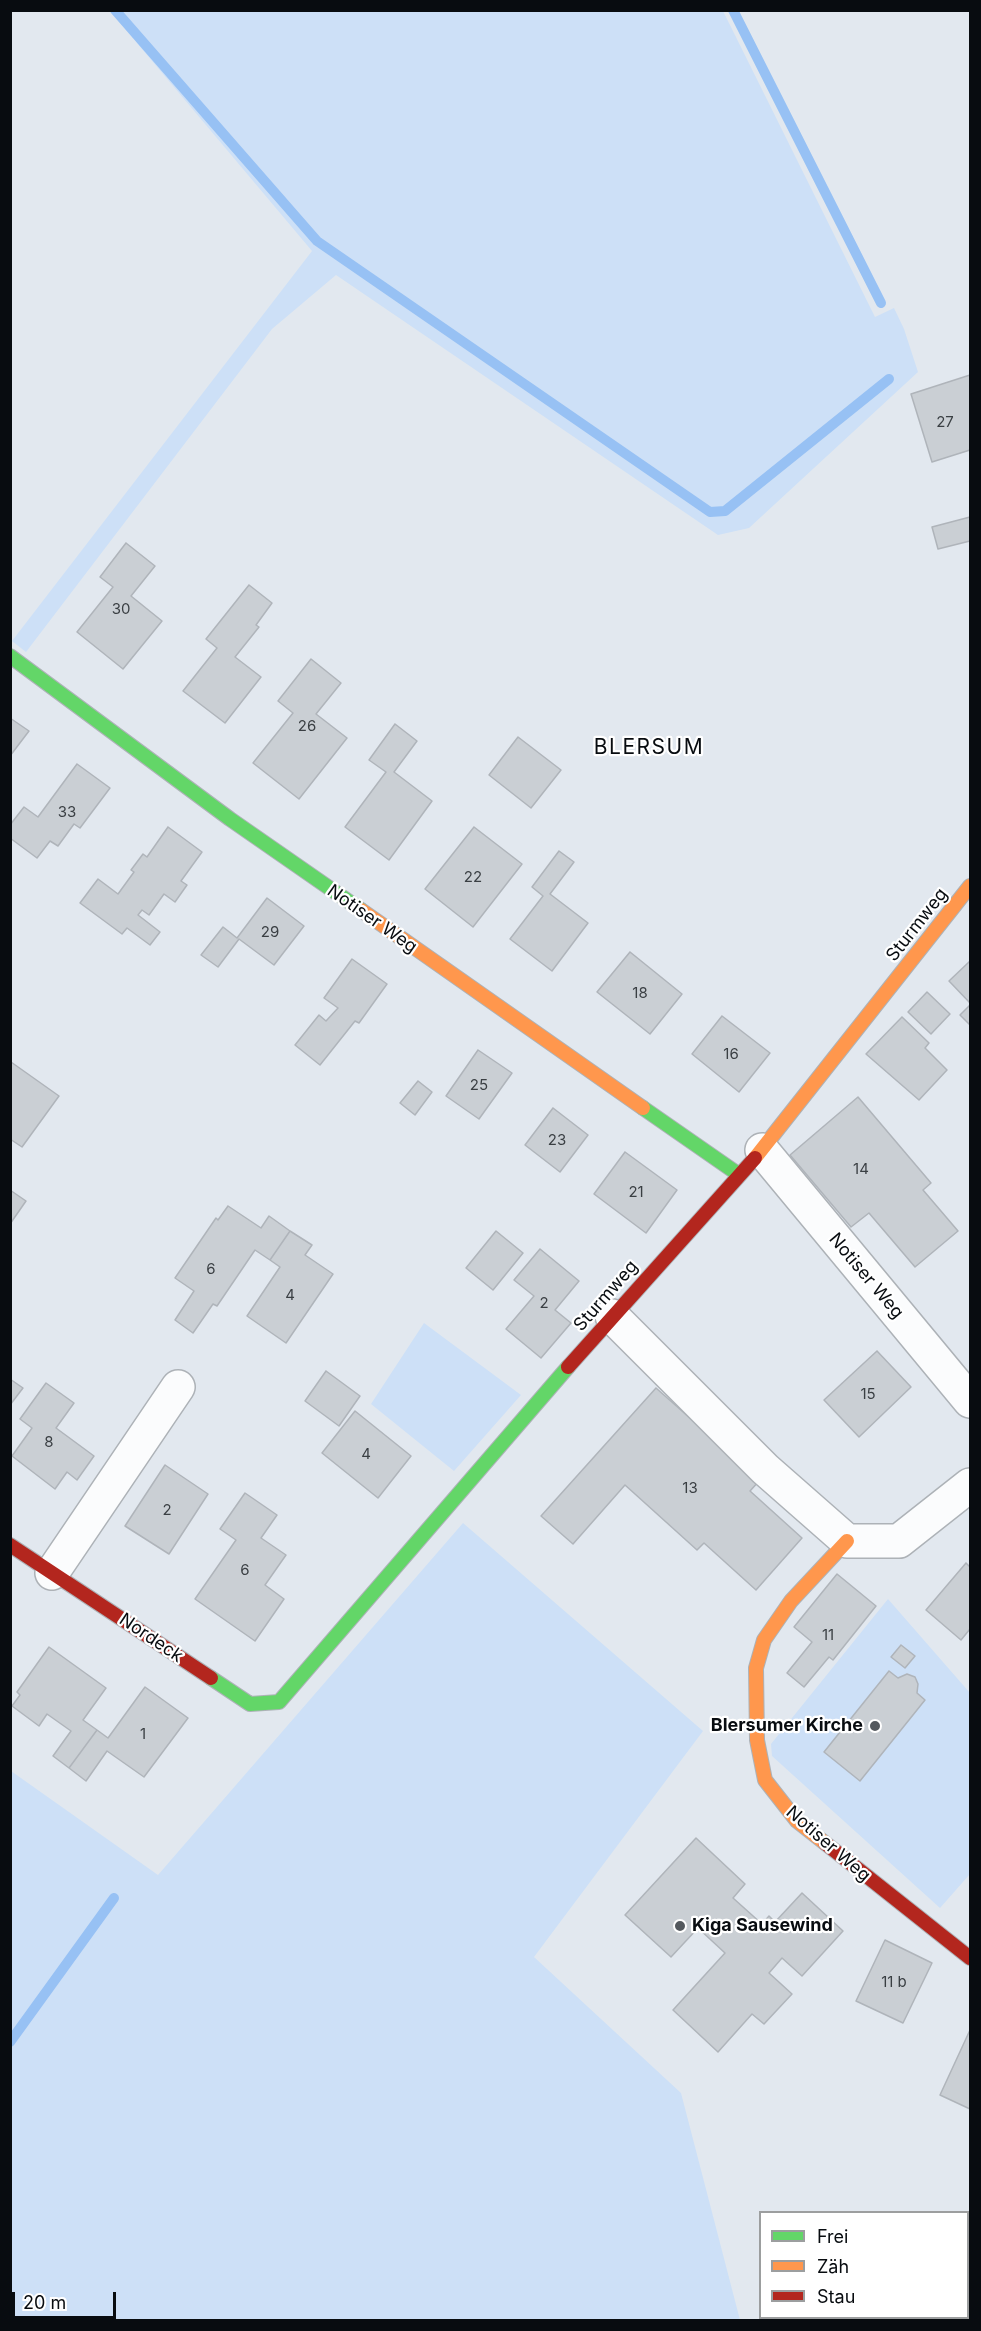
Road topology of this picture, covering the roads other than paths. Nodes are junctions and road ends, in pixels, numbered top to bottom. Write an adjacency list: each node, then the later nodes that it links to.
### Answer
1 (10, 656): 4 (street, Notiser Weg)
2 (970, 886): 3 (street, Sturmweg)
3 (762, 1150): 4 (street, Sturmweg); 7 (street, Notiser Weg)
4 (738, 1174): 5 (street, Sturmweg)
5 (612, 1316): 9 (street); 12 (street, Sturmweg)
6 (178, 1388): 11 (street)
7 (970, 1401)
8 (970, 1485): 9 (street)
9 (847, 1541): 13 (street, Notiser Weg)
10 (10, 1545): 11 (street, Nordeck)
11 (52, 1573): 12 (street, Nordeck)
12 (250, 1704)
13 (970, 1958)

